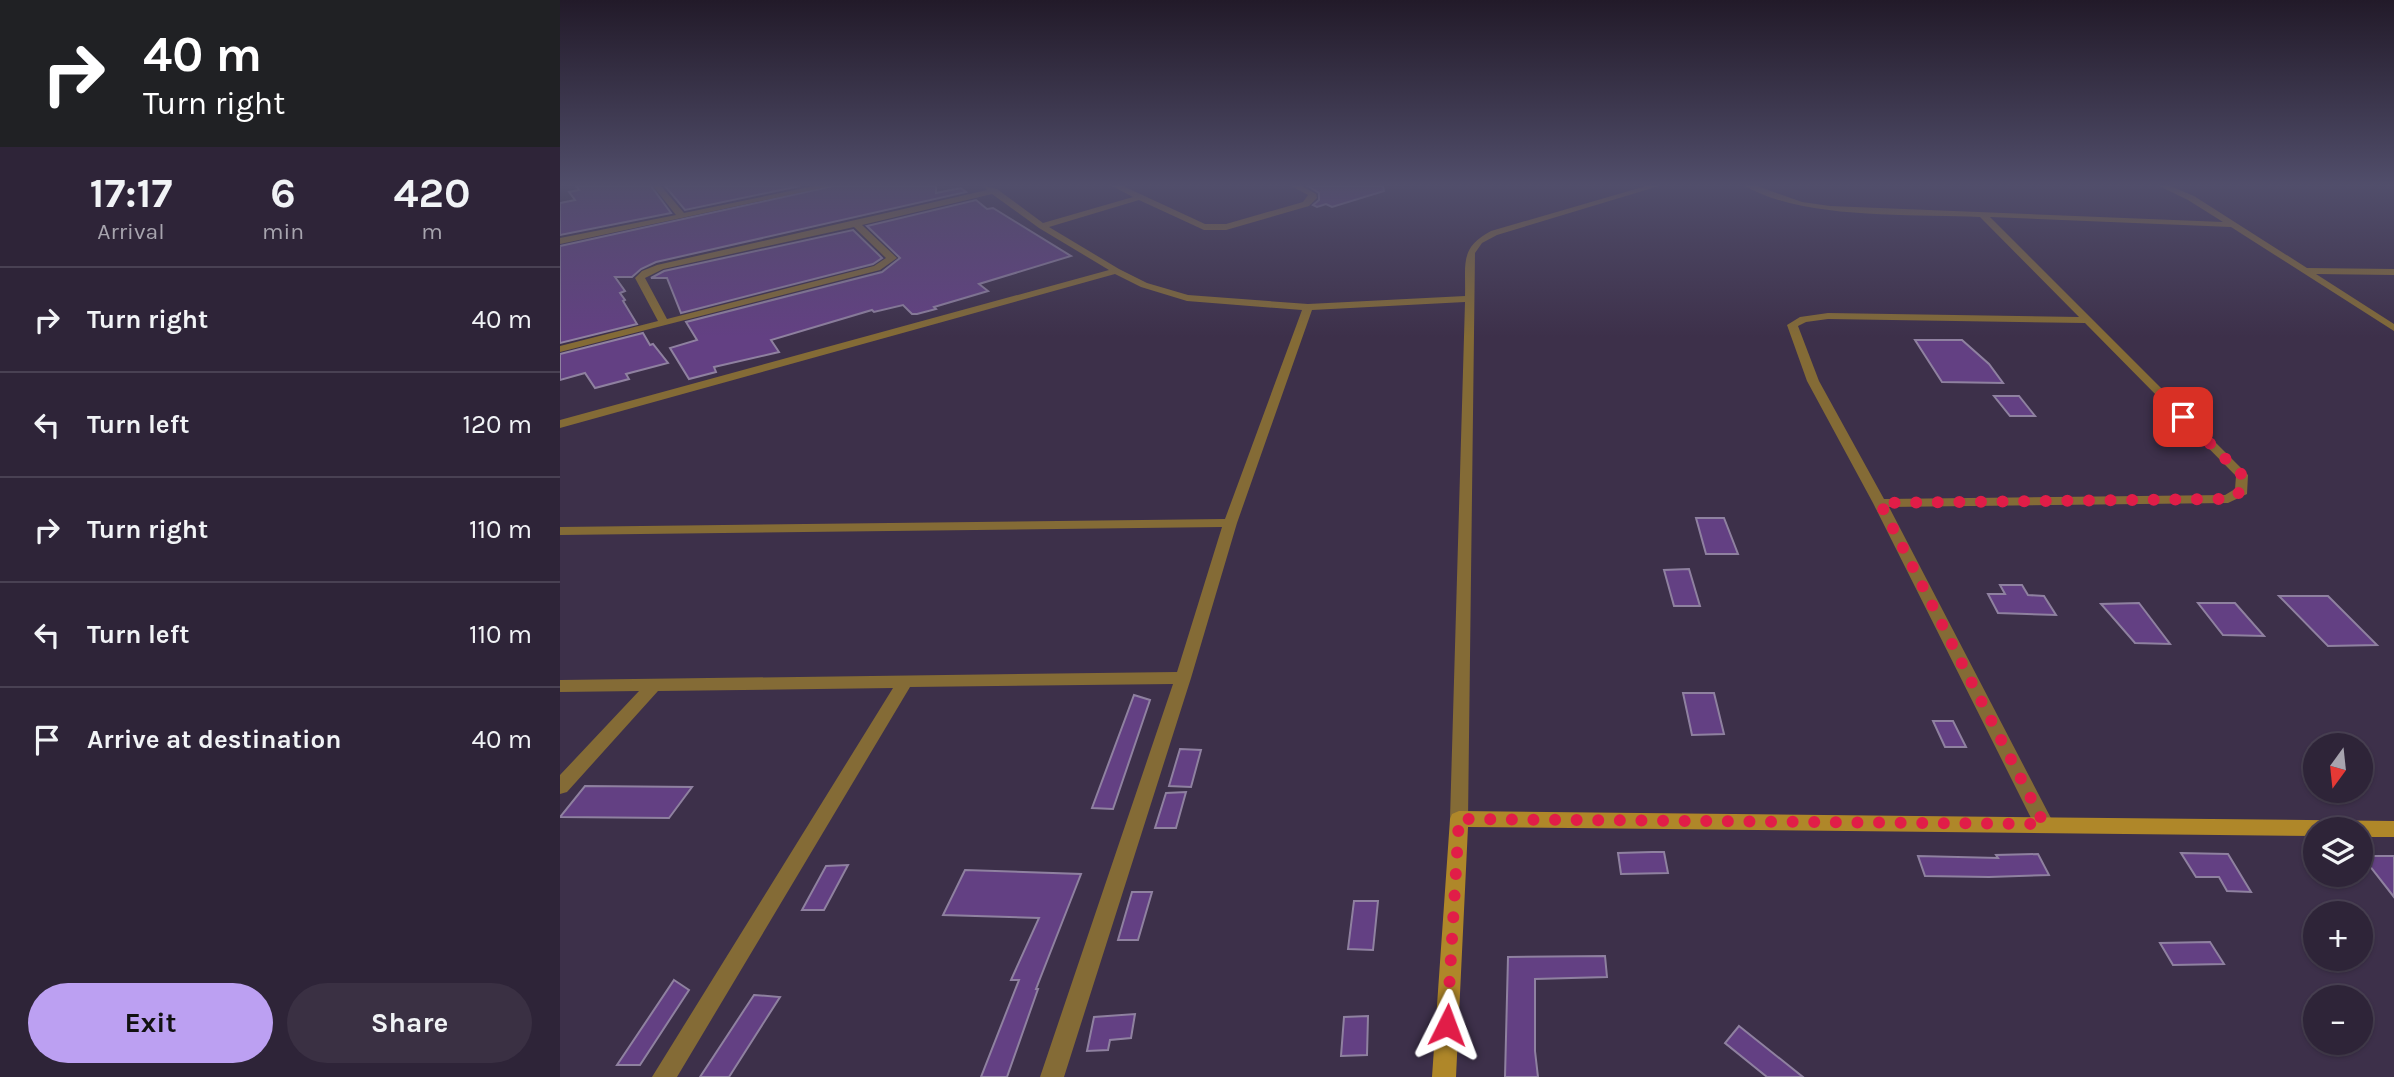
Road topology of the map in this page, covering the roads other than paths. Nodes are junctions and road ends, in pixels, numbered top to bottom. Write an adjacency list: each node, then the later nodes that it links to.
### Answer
1 (583, 236): 8 (street)
2 (803, 236): 15 (street)
3 (868, 236): 15 (street)
4 (1060, 236): 9 (street)
5 (1489, 236): 12 (street)
6 (2004, 236): 14 (street)
7 (2250, 236): 10 (street)
8 (560, 241)
9 (1116, 271): 13 (street); 18 (street)
10 (2307, 271): 11 (street); 16 (street)
11 (2394, 272)
12 (1469, 299): 13 (street); 27 (street)
13 (1308, 307): 20 (street)
14 (2085, 320): 19 (street); 19 (street)
15 (664, 322): 17 (street)
16 (2394, 328)
17 (560, 349)
18 (560, 424)
19 (1880, 503): 28 (street)
20 (1230, 523): 21 (street); 22 (street)
21 (560, 531)
22 (1183, 678): 23 (street); 31 (street)
23 (904, 683): 25 (street); 30 (street)
24 (560, 685): 25 (street)
25 (653, 686): 26 (street)
26 (560, 787)
27 (1459, 819): 28 (street); 32 (street)
28 (2044, 824): 29 (street)
29 (2394, 829)
30 (664, 1077)
31 (1052, 1077)
32 (1444, 1077)

